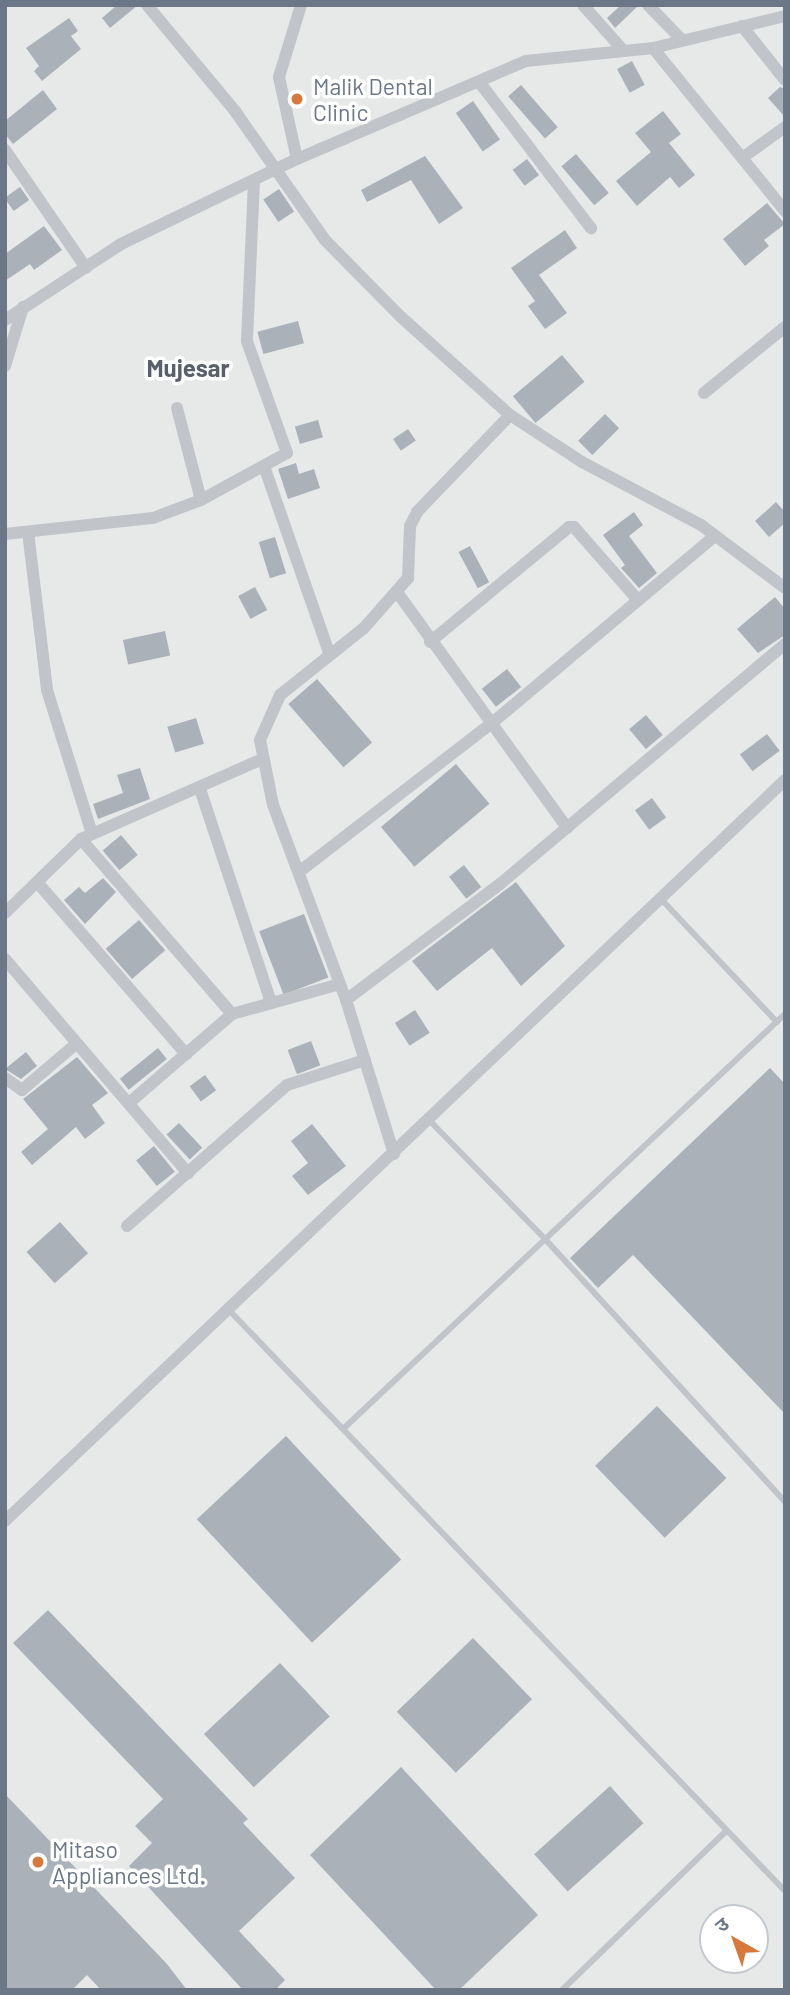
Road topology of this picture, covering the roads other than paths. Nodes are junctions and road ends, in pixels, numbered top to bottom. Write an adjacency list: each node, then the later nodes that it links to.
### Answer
1 (147, 5): 16 (street)
2 (301, 5): 15 (street)
3 (583, 5): 9 (street)
4 (648, 5): 7 (street)
5 (785, 16): 6 (street)
6 (742, 26): 7 (street); 10 (street)
7 (682, 40): 8 (street)
8 (653, 48): 9 (street); 14 (street)
9 (623, 50): 11 (street)
10 (785, 80)
11 (480, 83): 15 (street); 19 (street)
12 (785, 127): 14 (street)
13 (5, 150): 20 (street)
14 (742, 158): 18 (street)
15 (297, 159): 16 (street)
16 (278, 172): 17 (street); 27 (street)
17 (254, 182): 20 (street); 28 (street)
18 (785, 211)
19 (591, 228)
20 (86, 268): 21 (street)
21 (23, 307): 22 (street); 24 (street)
22 (5, 320)
23 (785, 327): 25 (street)
24 (5, 366)
25 (704, 393)
26 (177, 408): 29 (street)
27 (510, 415): 32 (street); 34 (street)
28 (264, 466): 29 (street); 38 (street)
29 (201, 500): 30 (street)
30 (28, 532): 31 (street); 44 (street)
31 (5, 534)
32 (715, 536): 33 (street); 35 (street)
33 (785, 588)
34 (397, 592): 36 (street); 38 (street)
35 (638, 600): 36 (street); 39 (street)
36 (430, 642): 39 (street)
37 (785, 644): 43 (street)
38 (329, 653): 40 (street)
39 (492, 723): 43 (street); 45 (street)
40 (260, 760): 42 (street); 45 (street)
41 (785, 780): 47 (street)
42 (200, 789): 44 (street); 52 (street)
43 (567, 828): 51 (street)
44 (87, 836): 46 (street); 53 (street)
45 (299, 872): 50 (street)
46 (37, 882): 48 (street); 57 (street)
47 (661, 899): 55 (lane); 61 (street)
48 (5, 913)
49 (5, 959): 56 (street)
50 (340, 984): 51 (street); 52 (street)
51 (346, 1000): 58 (street)
52 (271, 1003): 53 (street)
53 (232, 1014): 57 (street)
54 (785, 1014): 55 (lane)
55 (777, 1022): 65 (lane)
56 (77, 1043): 59 (street); 60 (street)
57 (186, 1054): 60 (street)
58 (365, 1060): 62 (street); 63 (street)
59 (5, 1078)
60 (129, 1103): 63 (street)
61 (429, 1120): 62 (street); 65 (lane)
62 (394, 1154): 66 (street)
63 (188, 1173): 64 (street)
64 (127, 1226)
65 (546, 1240): 67 (lane); 68 (lane)
66 (229, 1310): 67 (lane); 69 (street)
67 (343, 1429): 70 (lane)
68 (785, 1502)
69 (5, 1521)
70 (725, 1832): 71 (lane); 72 (lane)
71 (785, 1891)
72 (562, 1990)

